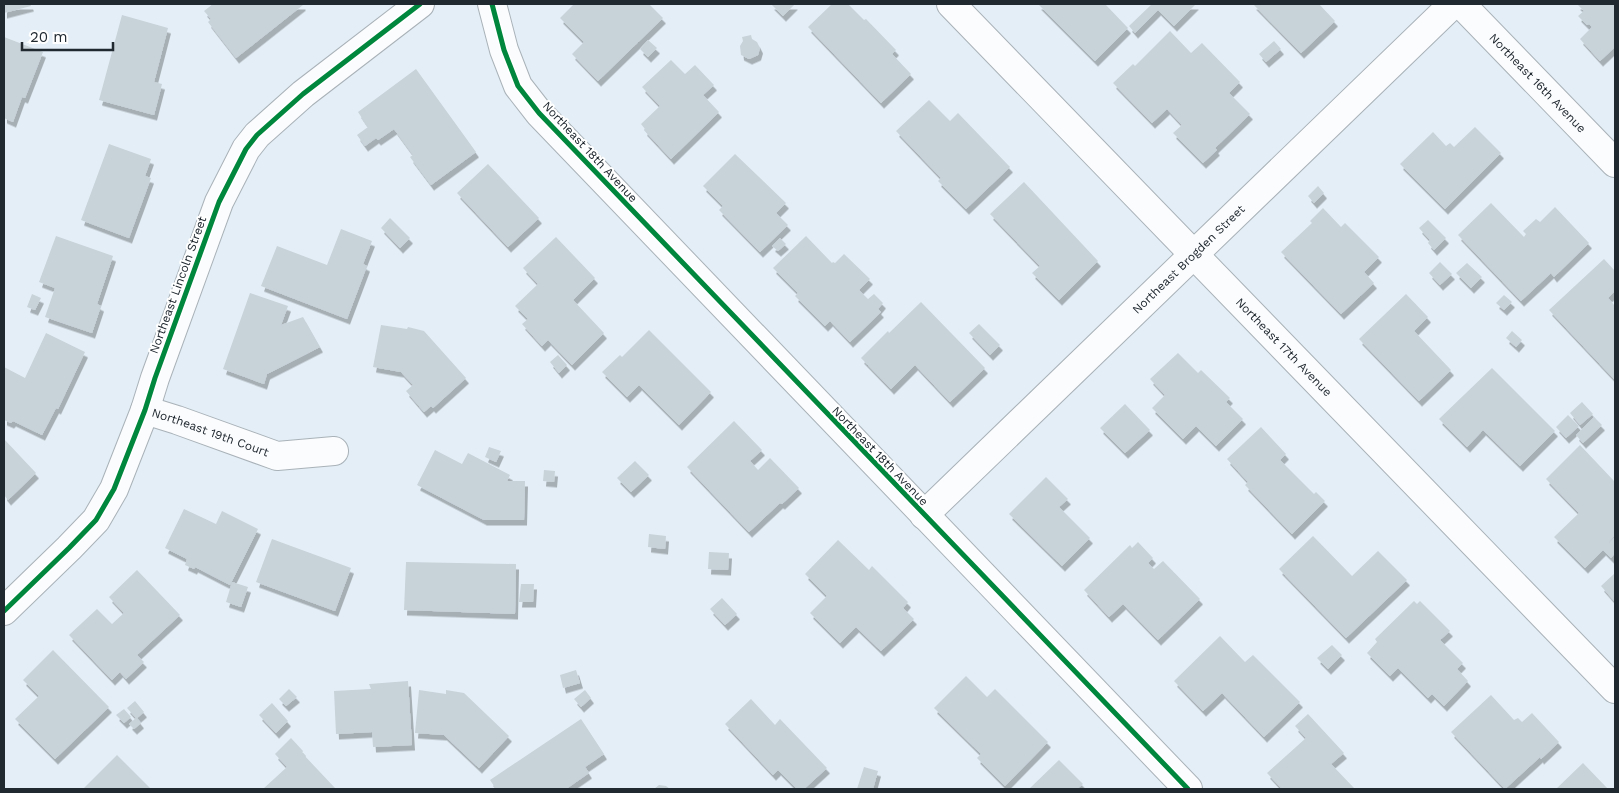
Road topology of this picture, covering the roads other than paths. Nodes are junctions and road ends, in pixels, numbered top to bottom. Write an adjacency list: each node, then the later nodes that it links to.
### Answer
1 (420, 4): 8 (street, Northeast Lincoln Street)
2 (492, 4): 10 (street, Northeast 18th Avenue)
3 (951, 4): 7 (street, Northeast 17th Avenue)
4 (1453, 4): 7 (street, Northeast Brogden Street)
5 (1461, 4): 6 (street, Northeast 16th Avenue)
6 (1615, 163)
7 (1193, 255): 10 (street, Northeast Brogden Street); 12 (street, Northeast 17th Avenue)
8 (145, 410): 9 (street, Northeast 19th Court); 11 (street, Northeast Lincoln Street)
9 (334, 450)
10 (924, 515): 13 (street, Northeast 18th Avenue)
11 (4, 611)
12 (1615, 689)
13 (1188, 789)

